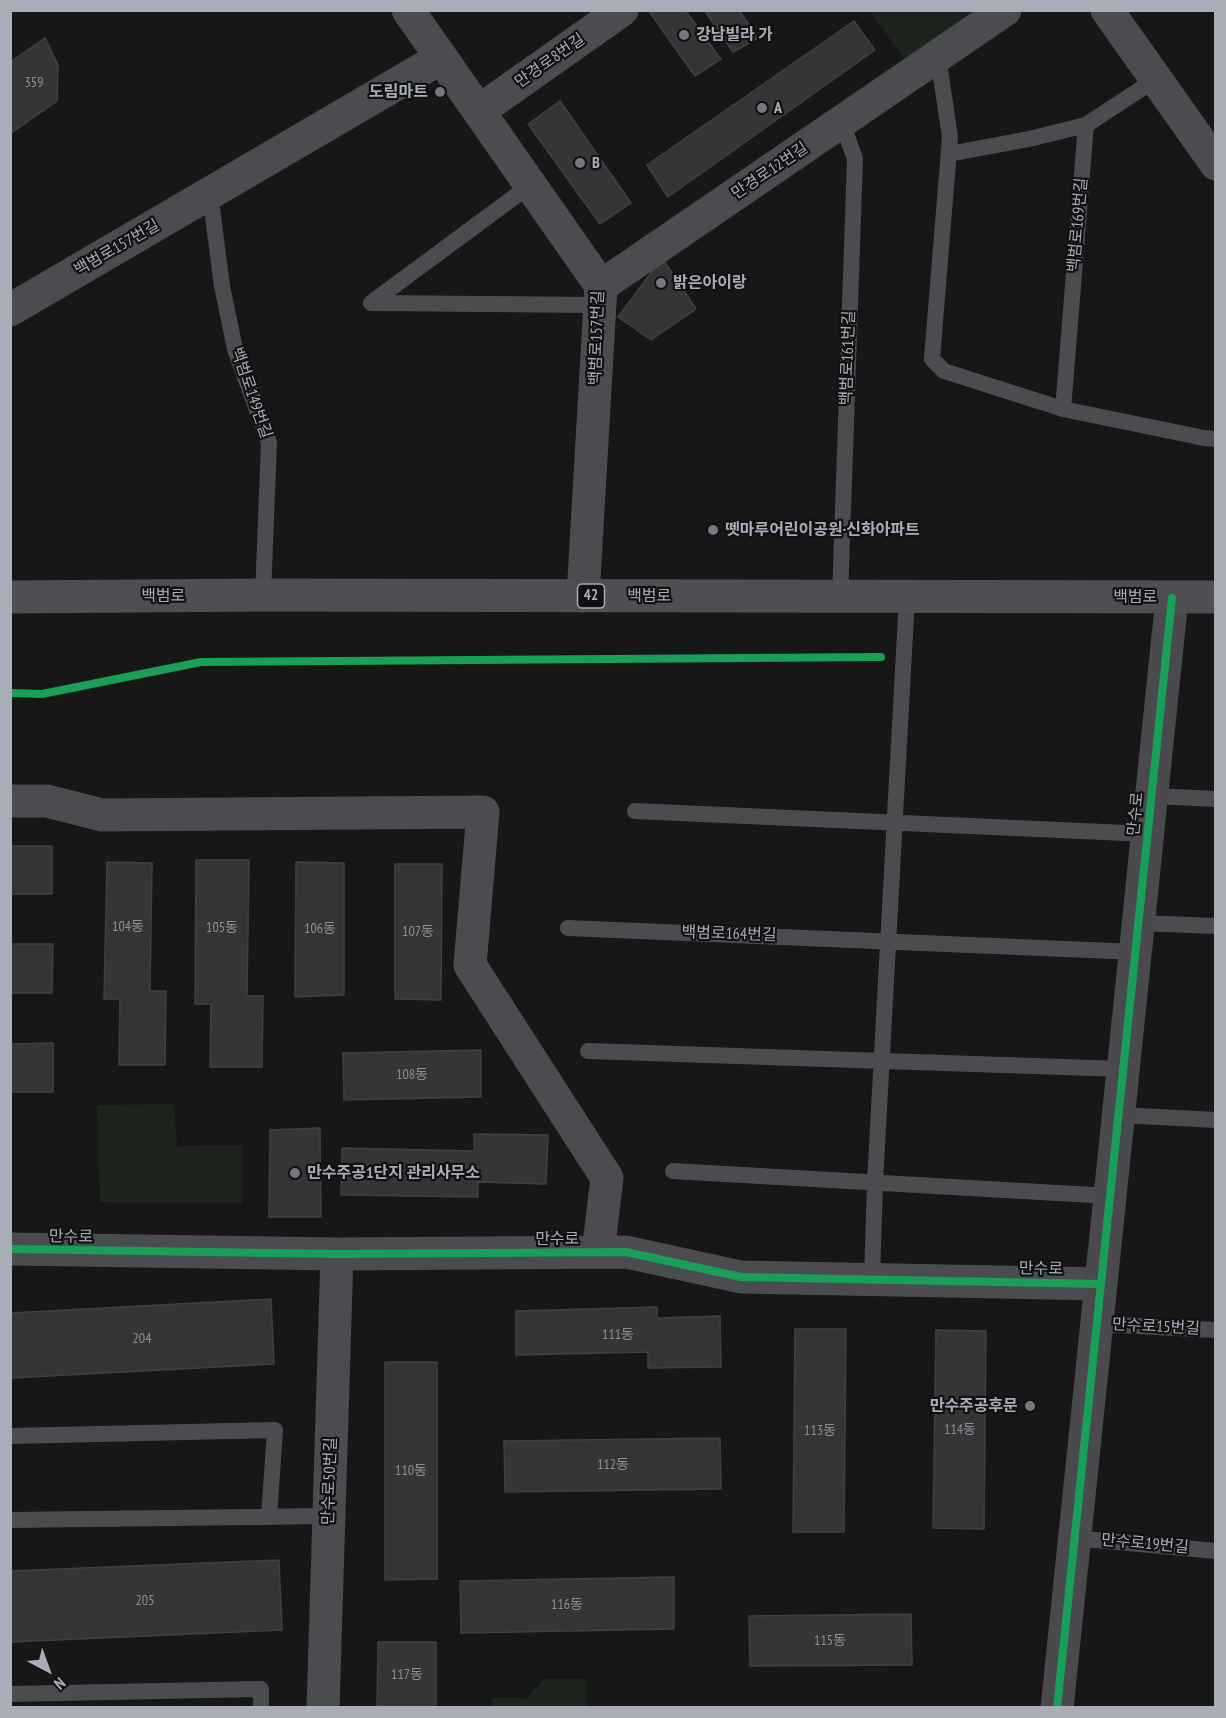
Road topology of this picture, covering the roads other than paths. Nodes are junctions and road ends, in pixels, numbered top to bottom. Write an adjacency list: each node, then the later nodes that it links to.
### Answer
1 (408, 10): 6 (street, 백범로157번길)
2 (622, 10): 8 (street, 만경로8번길)
3 (1005, 10): 5 (street, 만경로12번길)
4 (1107, 10): 7 (street)
5 (938, 56): 9 (street, 만경로12번길); 12 (lane)
6 (441, 58): 8 (street, 백범로157번길); 14 (street, 백범로157번길)
7 (1156, 80): 10 (lane); 11 (street)
8 (479, 111): 13 (street, 백범로157번길)
9 (842, 122): 15 (street, 만경로12번길); 22 (lane, 백범로161번길)
10 (1086, 125): 12 (lane); 17 (lane, 백범로169번길)
11 (1211, 149)
12 (949, 154): 17 (lane)
13 (526, 178): 15 (street, 백범로157번길); 15 (lane)
14 (210, 193): 16 (street, 백범로157번길); 19 (lane, 백범로149번길)
15 (601, 295): 20 (street, 백범로157번길)
16 (10, 310)
17 (1063, 409): 18 (lane)
18 (1215, 439)
19 (263, 596): 20 (main road, 백범로 / 42); 21 (main road, 백범로 / 42)
20 (583, 596): 22 (main road, 백범로 / 42)
21 (10, 597)
22 (840, 597): 23 (main road, 백범로 / 42)
23 (907, 597): 24 (main road, 백범로 / 42); 30 (lane)
24 (1172, 597): 25 (main road, 백범로 / 42); 26 (street, 만수로)
25 (1215, 597)
26 (1152, 796): 27 (lane); 31 (street, 만수로)
27 (1215, 799)
28 (10, 801): 45 (street)
29 (635, 811): 30 (lane)
30 (896, 823): 31 (lane, 만수로); 35 (lane)
31 (1148, 834): 34 (street, 만수로)
32 (1215, 926): 34 (lane)
33 (568, 928): 35 (lane, 백범로164번길)
34 (1137, 938): 35 (lane); 38 (street, 만수로)
35 (889, 941): 37 (lane)
36 (588, 1051): 37 (lane)
37 (882, 1060): 38 (lane); 42 (lane)
38 (1123, 1069): 39 (street, 만수로)
39 (1119, 1114): 40 (lane); 43 (street, 만수로)
40 (1215, 1120)
41 (673, 1171): 42 (lane)
42 (875, 1182): 43 (lane); 47 (lane)
43 (1110, 1196): 48 (street, 만수로)
44 (10, 1249): 46 (street, 만수로)
45 (598, 1252): 46 (street, 만수로); 47 (street, 만수로)
46 (337, 1254): 52 (street, 만수로50번길)
47 (872, 1279): 48 (street, 만수로)
48 (1101, 1284): 49 (street, 만수로)
49 (1097, 1324): 50 (lane, 만수로15번길); 55 (street, 만수로)
50 (1215, 1330)
51 (10, 1436): 53 (lane)
52 (329, 1516): 53 (lane); 59 (street, 만수로50번길)
53 (269, 1517): 54 (lane)
54 (10, 1520)
55 (1074, 1538): 56 (lane, 만수로19번길); 60 (street, 만수로)
56 (1215, 1551)
57 (10, 1694): 58 (lane)
58 (261, 1707)
59 (323, 1707)
60 (1057, 1707)

